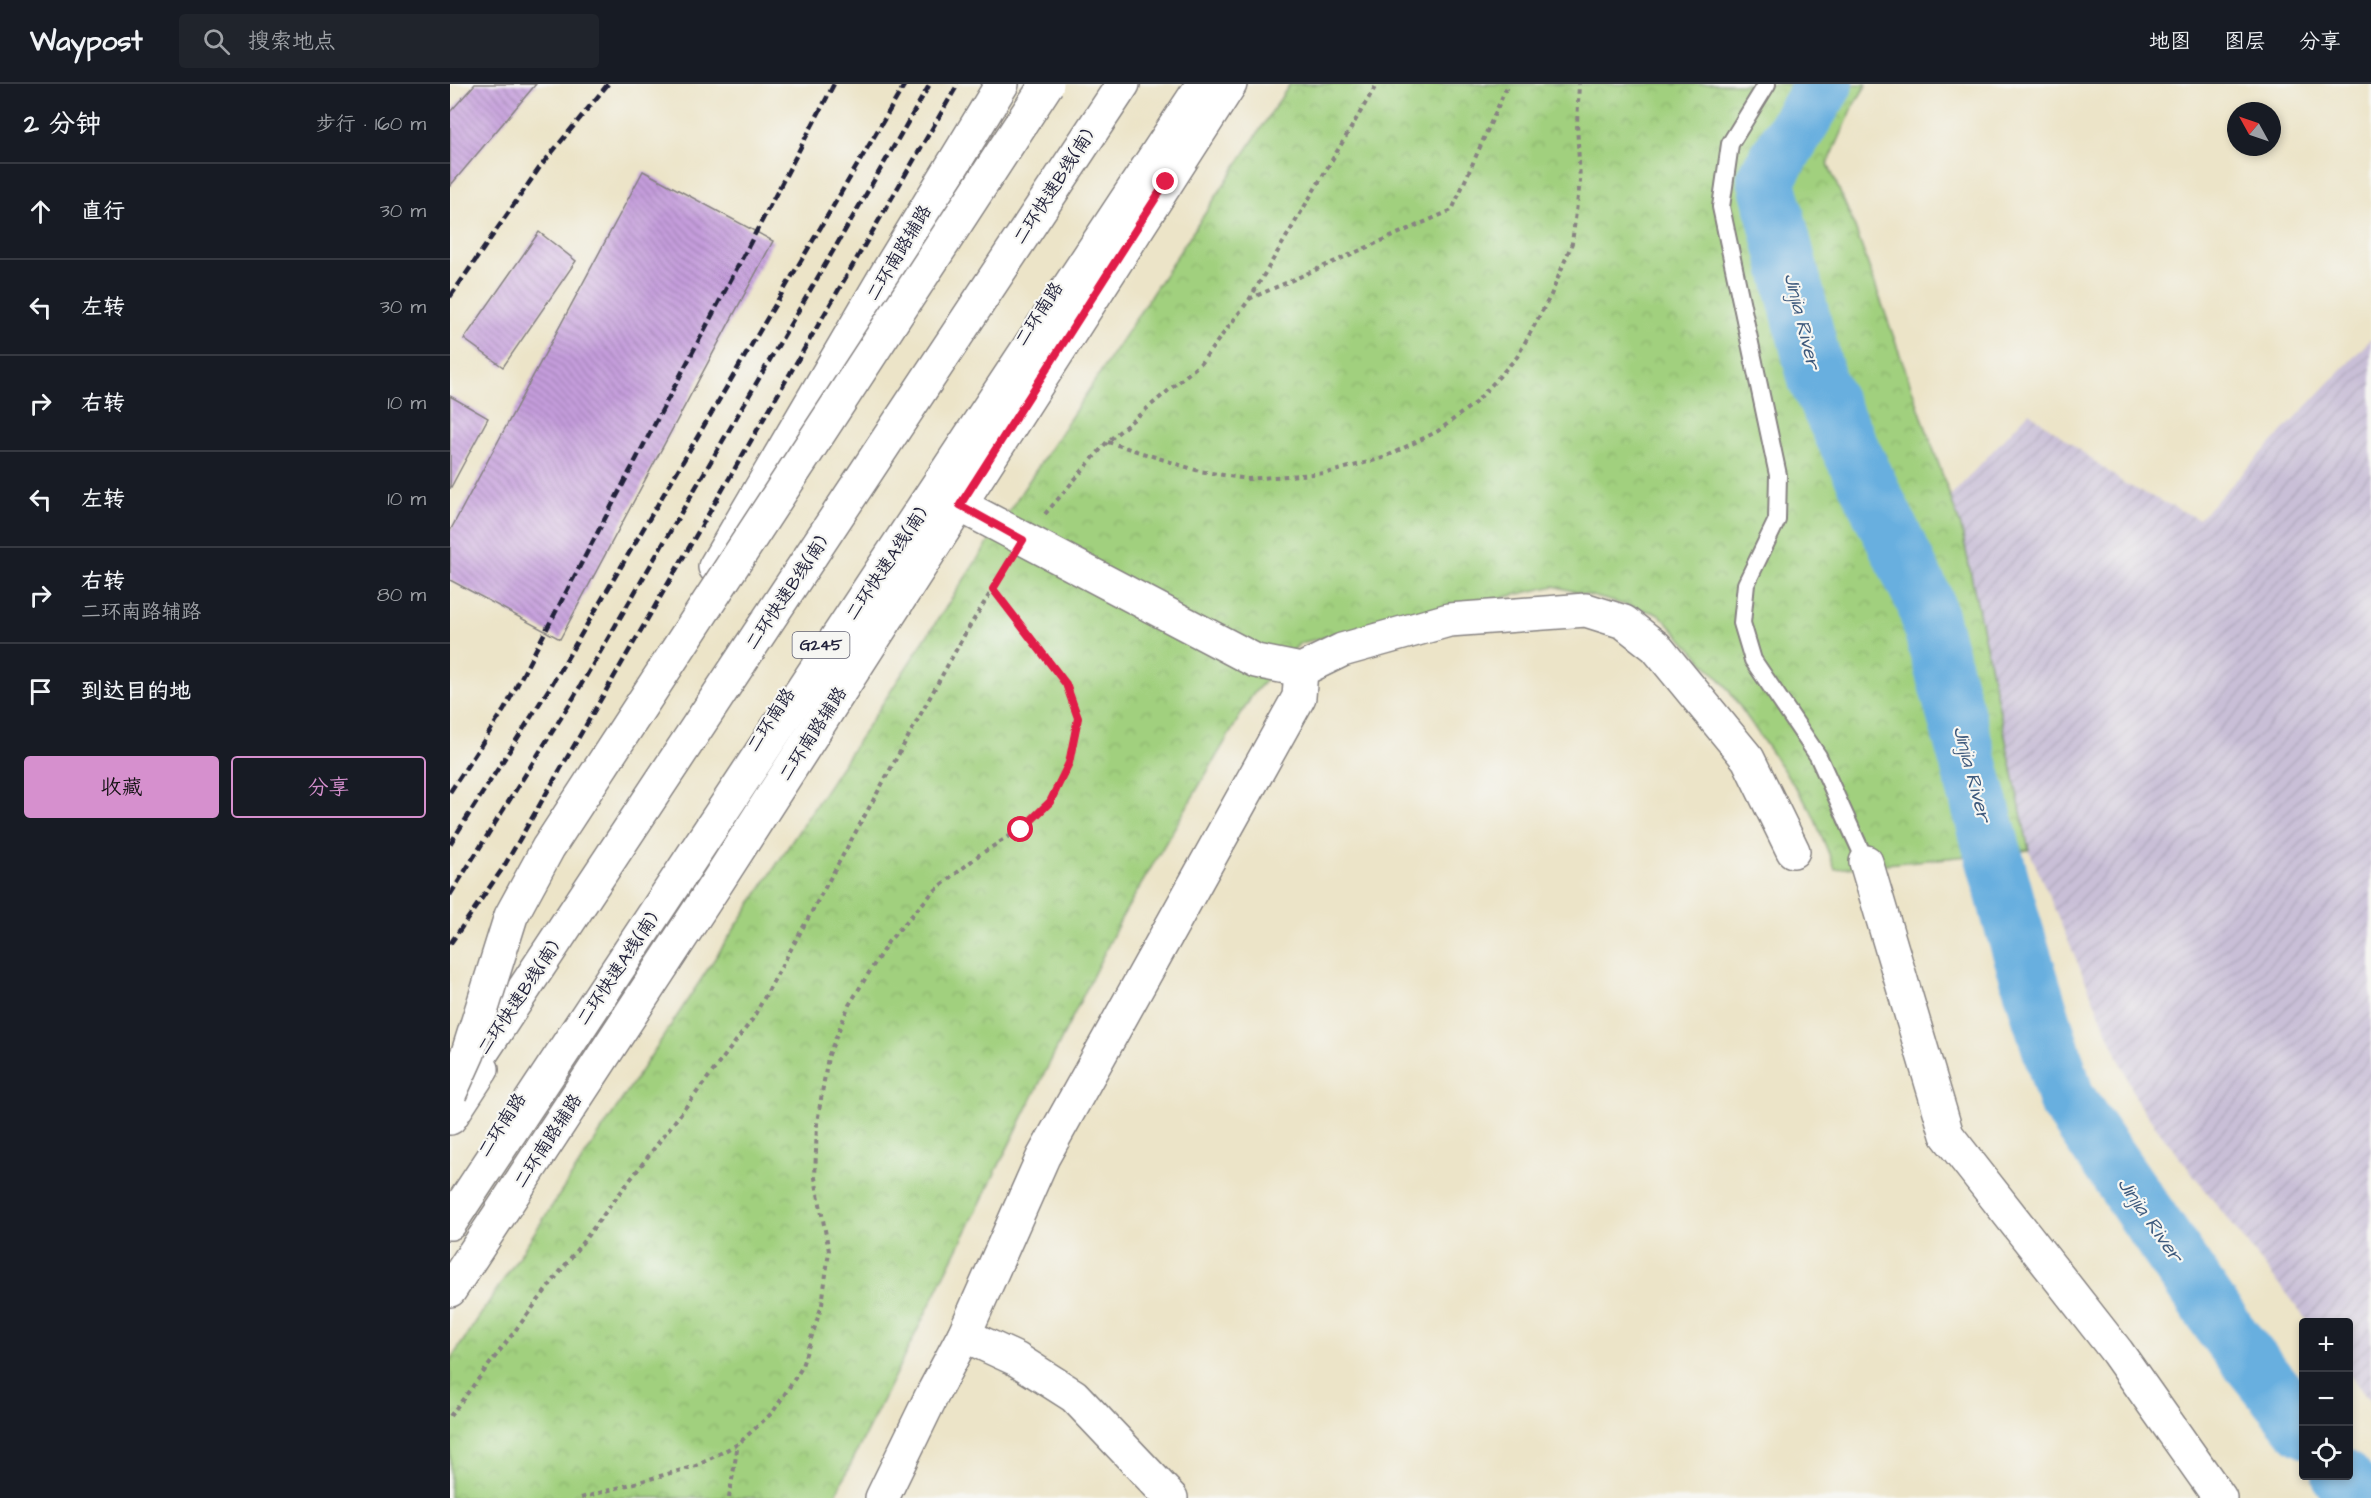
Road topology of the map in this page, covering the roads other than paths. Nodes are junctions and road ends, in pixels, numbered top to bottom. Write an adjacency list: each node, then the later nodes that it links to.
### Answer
1 (1002, 84): 13 (main road, 二环南路辅路)
2 (1047, 84): 14 (main road, bridge)
3 (1122, 84): 15 (main road, 二环快速B线(南))
4 (1133, 84): 16 (main road, G245)
5 (1190, 84): 17 (main road, 二环南路 / G245)
6 (1203, 84): 18 (main road, 二环快速A线(南))
7 (1230, 84): 9 (main road, 二环南路辅路)
8 (1767, 84): 12 (lane)
9 (960, 505): 10 (main road); 19 (main road, 二环南路辅路)
10 (1301, 670): 11 (main road); 20 (main road)
11 (1793, 851)
12 (1866, 862): 23 (main road)
13 (450, 1054)
14 (450, 1093)
15 (450, 1101)
16 (450, 1118)
17 (450, 1204)
18 (450, 1223)
19 (450, 1290)
20 (964, 1335): 21 (main road); 22 (main road)
21 (882, 1498)
22 (1172, 1498)
23 (2220, 1498)

